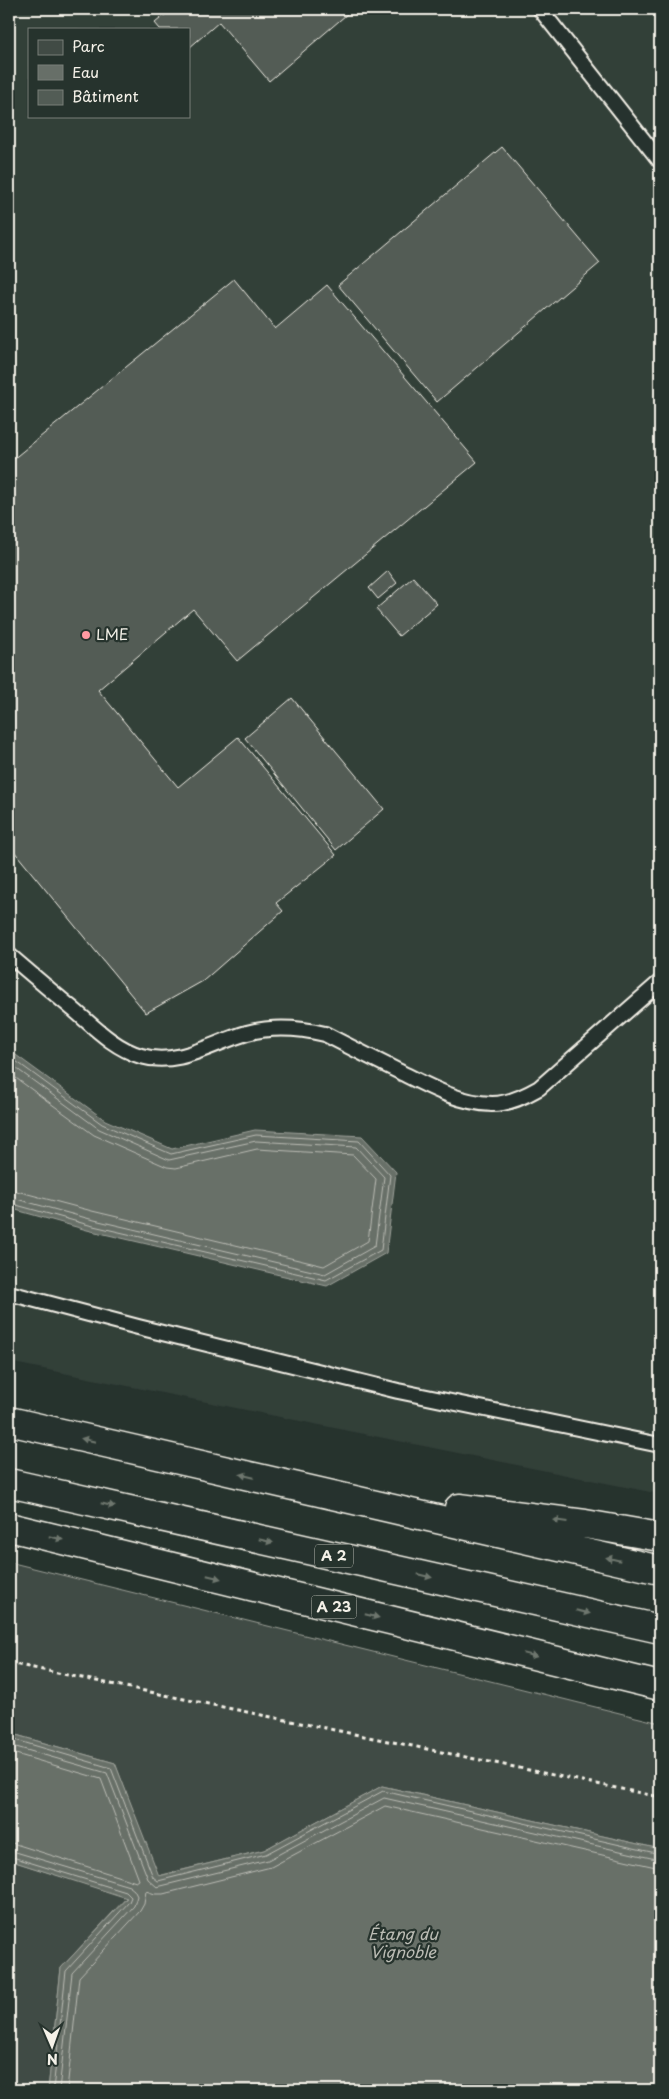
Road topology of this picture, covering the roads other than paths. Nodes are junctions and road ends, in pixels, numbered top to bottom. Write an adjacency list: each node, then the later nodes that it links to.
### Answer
1 (540, 9): 2 (lane)
2 (660, 161)
3 (9, 955): 4 (lane)
4 (660, 982)
5 (9, 1293): 7 (lane)
6 (9, 1421): 9 (highway, one-way to 6)
7 (660, 1445)
8 (9, 1483): 13 (highway, A 2, one-way to 13)
9 (294, 1486): 11 (highway, one-way to 9); 12 (highway, one-way to 9)
10 (9, 1527): 14 (highway, A 23, one-way to 14)
11 (660, 1537)
12 (660, 1570)
13 (660, 1629)
14 (660, 1686)

